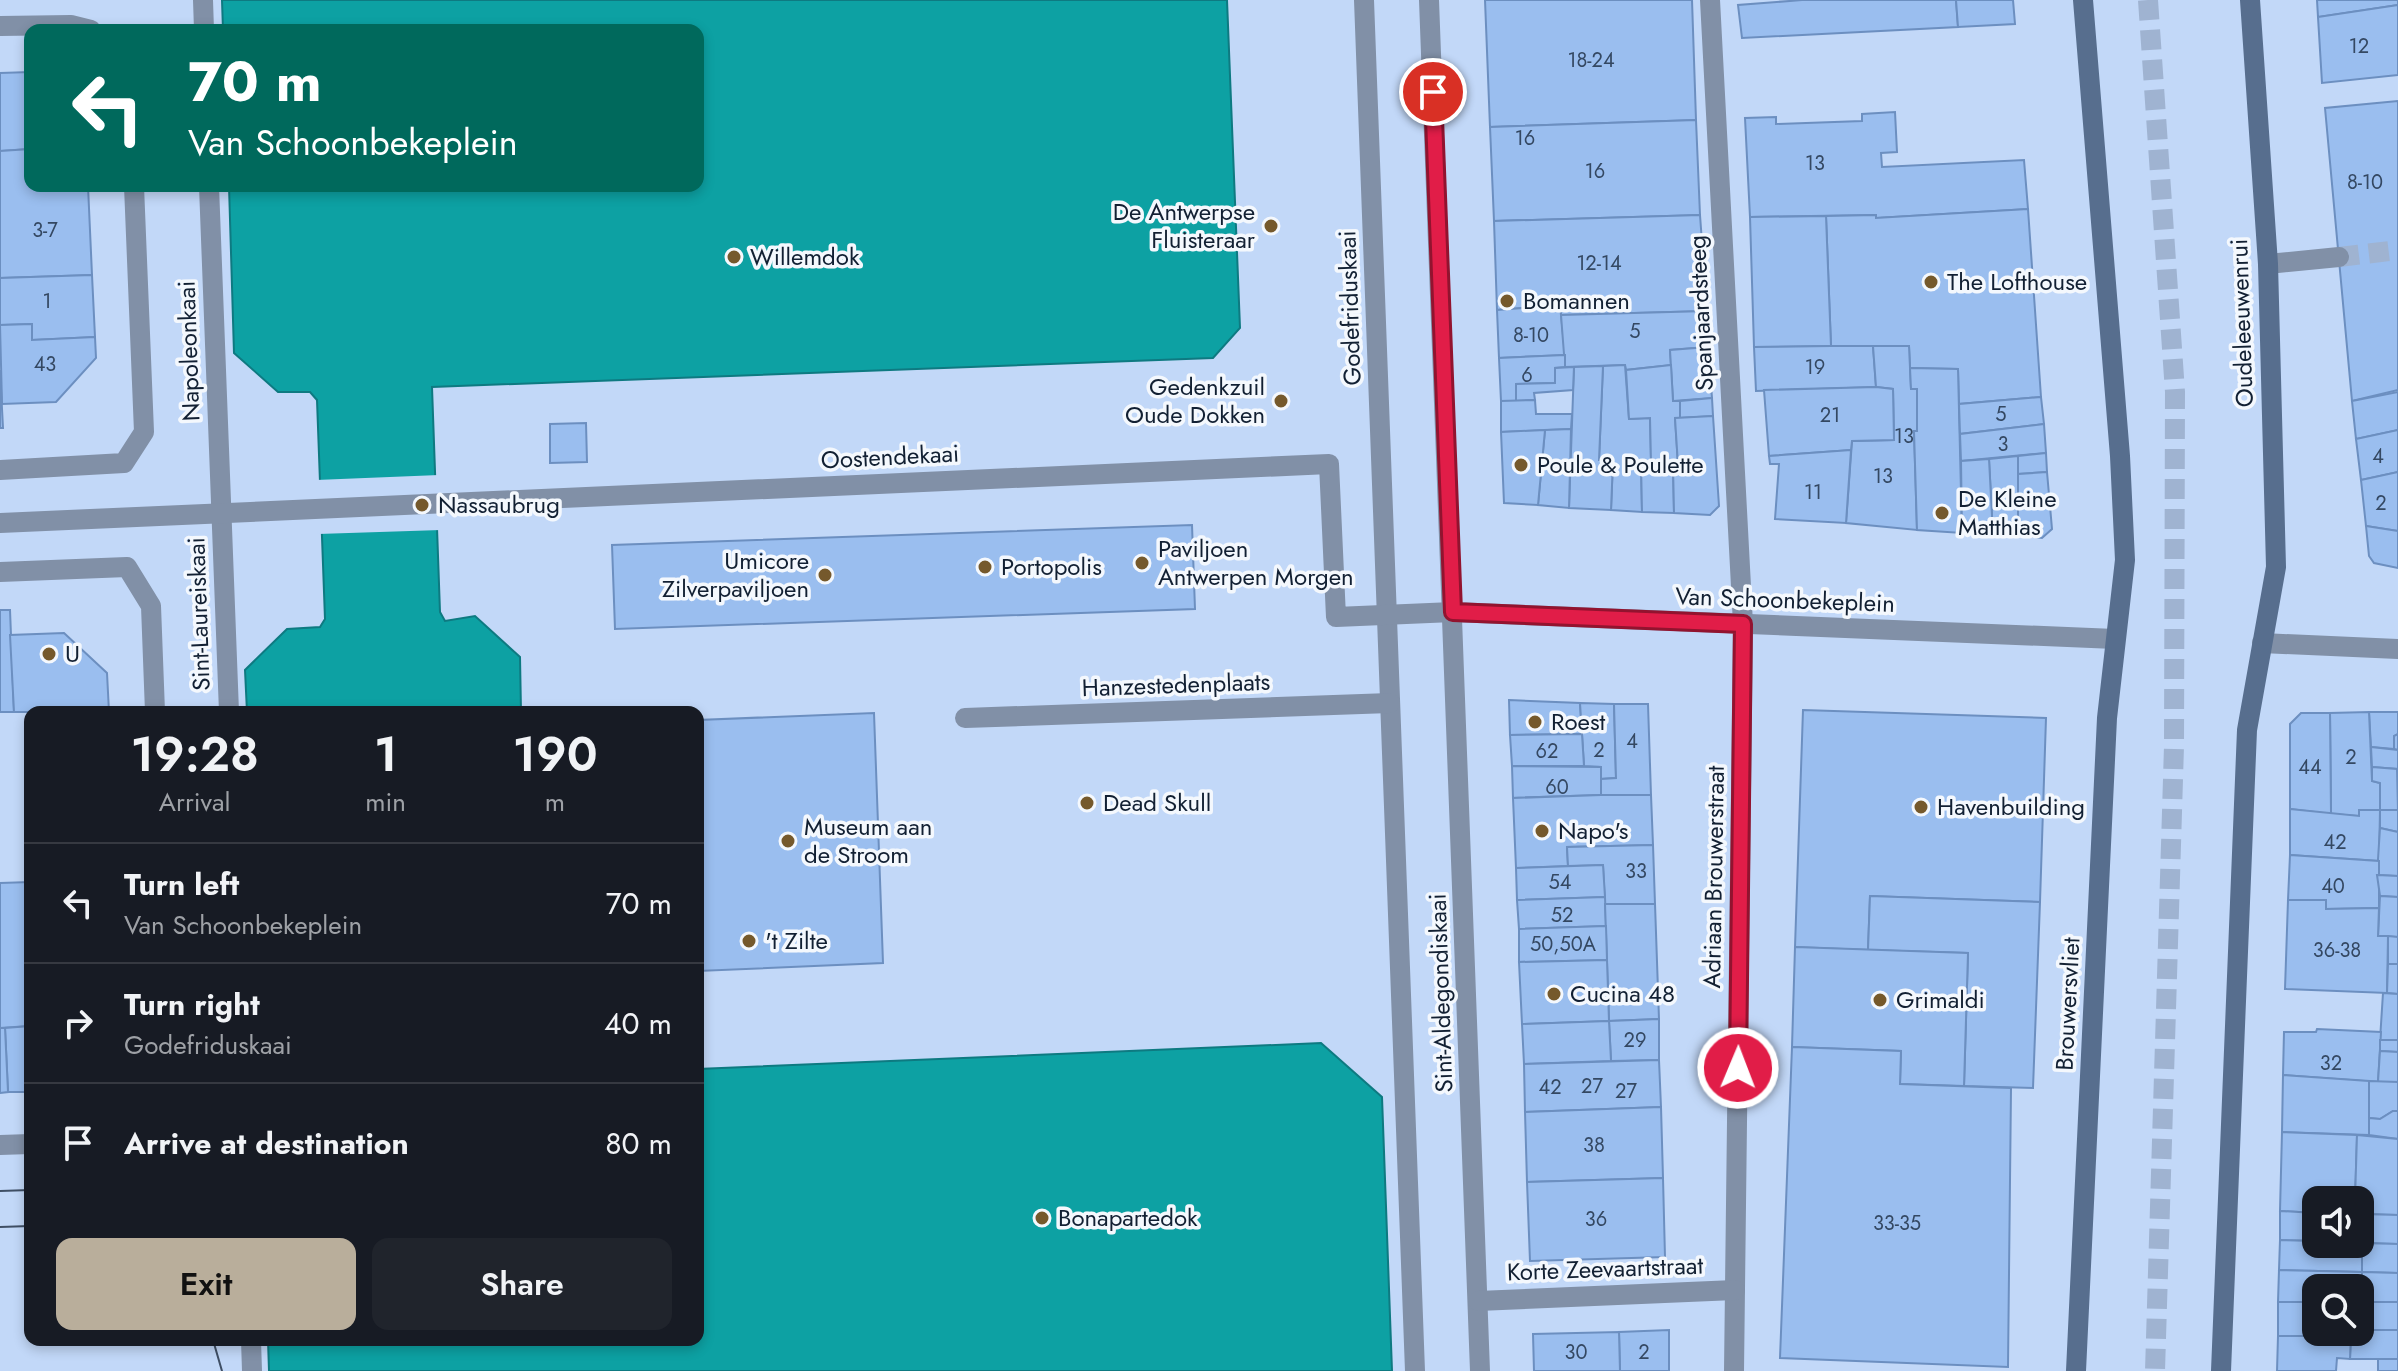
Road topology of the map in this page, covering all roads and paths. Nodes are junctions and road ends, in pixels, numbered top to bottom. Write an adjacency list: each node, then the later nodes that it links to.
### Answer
1 (203, 0): 7 (street)
2 (1364, 0): 19 (street, Godefriduskaai)
3 (1429, 0): 18 (street)
4 (1710, 0): 20 (street, Spanjaardsteeg)
5 (2083, 0): 21 (street)
6 (2250, 0): 13 (street, Oudeleeuwenrui)
7 (204, 24)
8 (0, 26): 9 (street)
9 (24, 26)
10 (134, 192): 14 (street, Napoleonkaai)
11 (209, 192): 15 (street, Napoleonkaai)
12 (2339, 257): 13 (street)
13 (2268, 264): 22 (street, Oudeleeuwenrui)
14 (0, 470)
15 (221, 514): 16 (street); 19 (street, Oostendekaai); 26 (street, Sint-Laureiskaai)
16 (0, 523)
17 (0, 572): 25 (street, Sint-Laureiskaai)
18 (1453, 612): 19 (street); 20 (street, Van Schoonbekeplein); 31 (street, Sint-Aldegondiskaai)
19 (1387, 615): 24 (street, Sint-Aldegondiskaai)
20 (1743, 624): 21 (street, Van Schoonbekeplein); 30 (street, Adriaan Brouwerstraat)
21 (2115, 639): 37 (street, Brouwersvliet)
22 (2262, 643): 23 (street); 38 (street)
23 (2398, 649)
24 (1390, 703): 27 (street, Hanzestedenplaats); 34 (street, Sint-Aldegondiskaai)
25 (155, 706)
26 (229, 706)
27 (965, 718)
28 (24, 1144): 29 (street)
29 (0, 1145)
30 (1735, 1290): 31 (street, Korte Zeevaartstraat); 36 (street, Adriaan Brouwerstraat)
31 (1478, 1301): 35 (street, Sint-Aldegondiskaai)
32 (251, 1346): 33 (street)
33 (252, 1371)
34 (1415, 1371)
35 (1480, 1371)
36 (1734, 1371)
37 (2076, 1371)
38 (2221, 1371)

